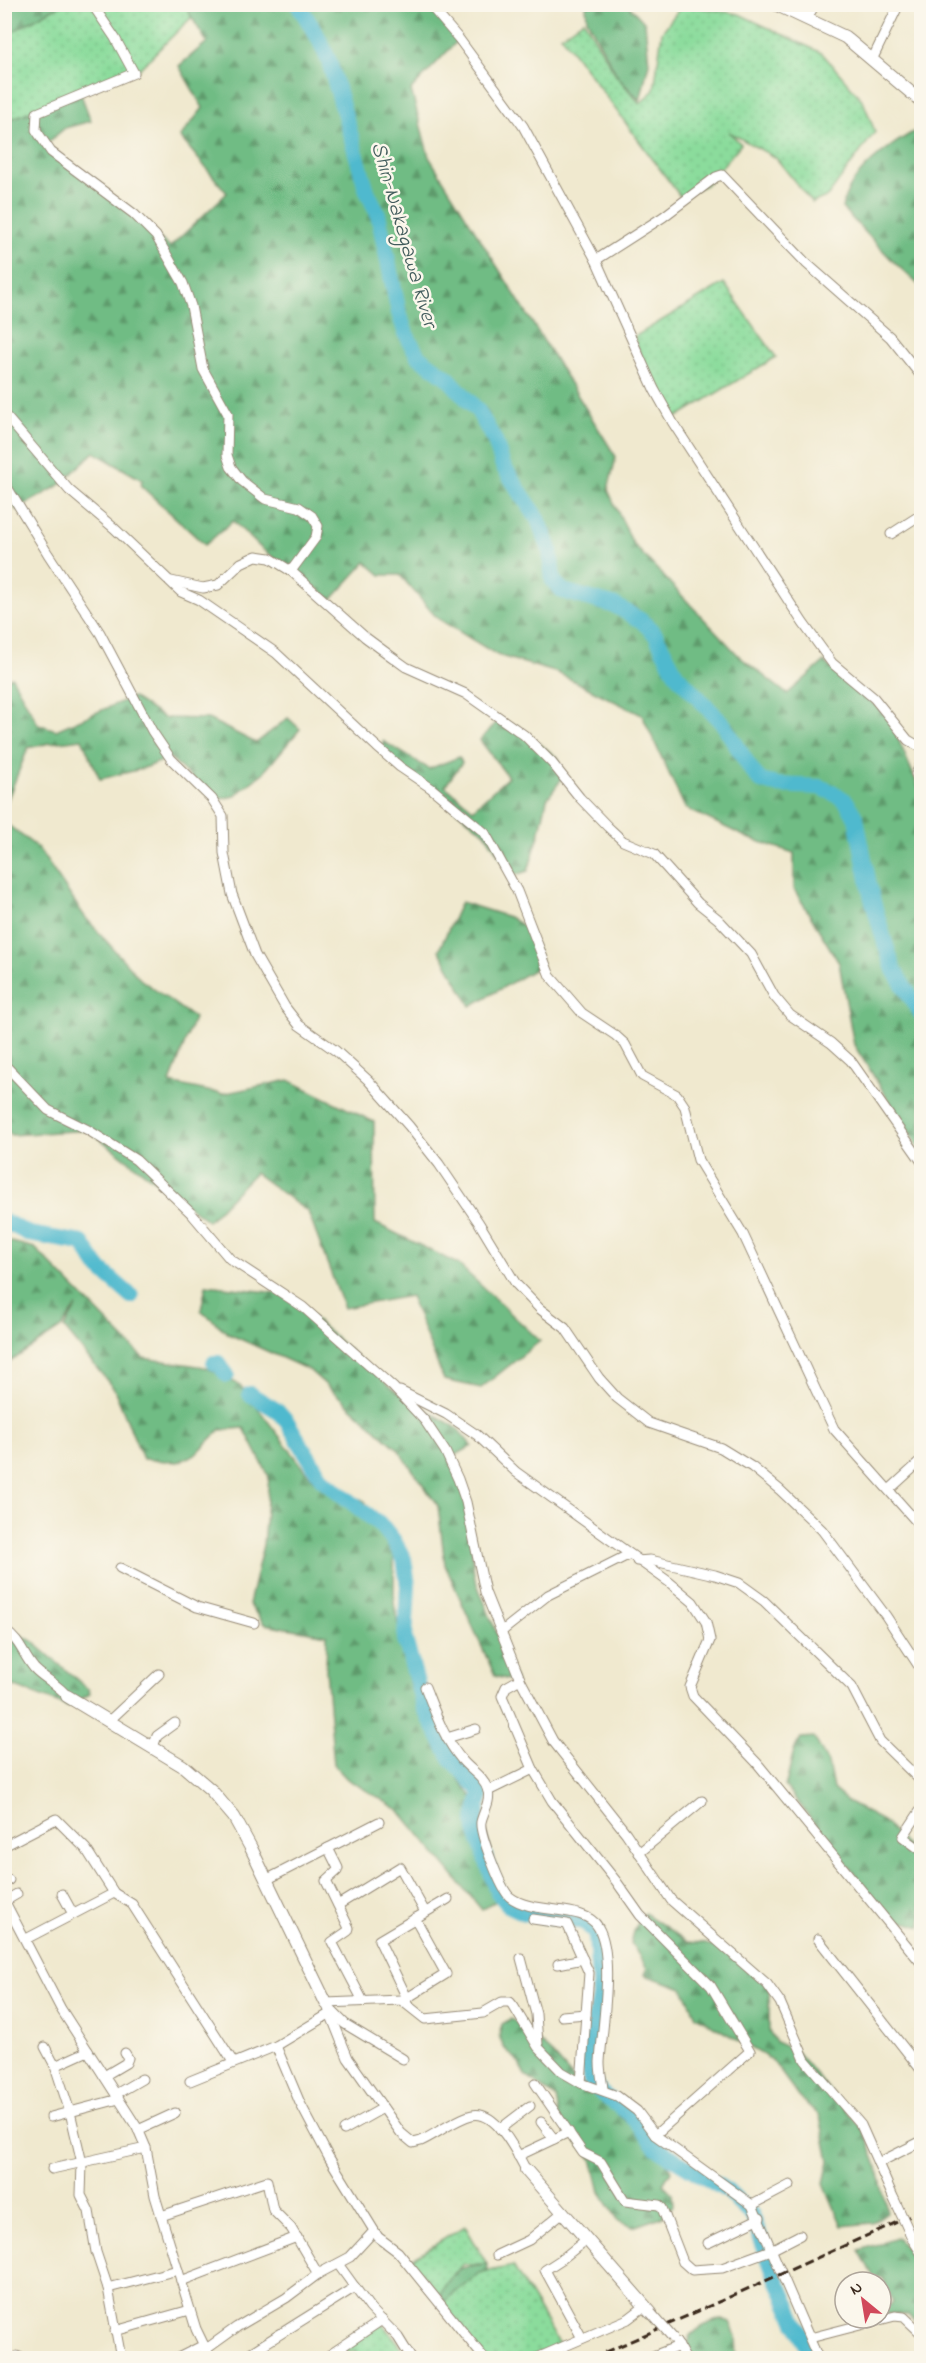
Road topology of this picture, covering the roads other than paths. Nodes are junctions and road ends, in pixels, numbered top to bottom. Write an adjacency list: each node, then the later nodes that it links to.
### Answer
1 (92, 4): 15 (street)
2 (429, 4): 9 (street)
3 (775, 4): 6 (street)
4 (814, 4): 6 (street)
5 (896, 5): 7 (street)
6 (807, 19): 7 (street)
7 (872, 60): 8 (street)
8 (921, 102)
9 (596, 260): 10 (street); 17 (street)
10 (921, 377)
11 (4, 414): 16 (street)
12 (4, 482): 32 (street)
13 (921, 514): 14 (street)
14 (891, 534)
15 (291, 571): 16 (street); 21 (street)
16 (171, 581): 24 (street)
17 (921, 748)
18 (921, 762): 19 (street)
19 (921, 786)
20 (4, 1064): 22 (street)
21 (921, 1162)
22 (393, 1387): 26 (street); 31 (street)
23 (921, 1460): 24 (street)
24 (889, 1490): 25 (street)
25 (921, 1525)
26 (628, 1555): 27 (street); 31 (street)
27 (637, 1560): 43 (street); 70 (street)
28 (120, 1568): 29 (street)
29 (254, 1623)
30 (4, 1630): 36 (street)
31 (501, 1632): 34 (street)
32 (921, 1671)
33 (159, 1674): 37 (street)
34 (520, 1679): 42 (street); 51 (street)
35 (425, 1687): 40 (street)
36 (67, 1696): 37 (street)
37 (109, 1721): 41 (street)
38 (175, 1723): 41 (street)
39 (476, 1729): 40 (street)
40 (447, 1738): 44 (street)
41 (153, 1747): 52 (street)
42 (533, 1769): 44 (street); 102 (street)
43 (921, 1782)
44 (488, 1791): 90 (street)
45 (702, 1801): 51 (street)
46 (921, 1809): 50 (street)
47 (379, 1822): 49 (street)
48 (4, 1846): 53 (street)
49 (328, 1848): 52 (street); 58 (street)
50 (921, 1851)
51 (639, 1853): 108 (street)
52 (266, 1880): 73 (street)
53 (114, 1893): 61 (street); 82 (street)
54 (17, 1894): 57 (street)
55 (62, 1894): 61 (street)
56 (448, 1899): 60 (street)
57 (5, 1900): 62 (street)
58 (338, 1905): 60 (street); 71 (street)
59 (24, 1911): 62 (street)
60 (425, 1912): 63 (street)
61 (73, 1914): 65 (street)
62 (14, 1917): 65 (street)
63 (415, 1918): 72 (street); 72 (street)
64 (533, 1919): 68 (street)
65 (26, 1939): 79 (street)
66 (818, 1939): 84 (street)
67 (521, 1958): 78 (street)
68 (583, 1959): 69 (street); 74 (street)
69 (558, 1964)
70 (921, 1964)
71 (363, 2001): 72 (street); 73 (street)
72 (407, 2001): 78 (street)
73 (327, 2007): 76 (street); 81 (street); 93 (street)
74 (586, 2014): 75 (street); 89 (street)
75 (562, 2016)
76 (276, 2046): 82 (street); 116 (street)
77 (45, 2047): 83 (street)
78 (538, 2047): 89 (street)
79 (88, 2051): 83 (street); 85 (street)
80 (125, 2053): 85 (street)
81 (403, 2060)
82 (233, 2062): 87 (street)
83 (55, 2066): 94 (street)
84 (921, 2071)
85 (104, 2076): 91 (street)
86 (142, 2079): 91 (street)
87 (190, 2081)
88 (535, 2084): 101 (street)
89 (586, 2084): 90 (street)
90 (603, 2089): 102 (street)
91 (117, 2097): 94 (street); 99 (street)
92 (530, 2106): 98 (street)
93 (384, 2108): 98 (street); 100 (street)
94 (70, 2112): 96 (street); 107 (street)
95 (175, 2113): 99 (street)
96 (51, 2117)
97 (540, 2122): 103 (street)
98 (500, 2129): 106 (street)
99 (138, 2130): 105 (street)
100 (344, 2130)
101 (569, 2132): 103 (street); 121 (street)
102 (655, 2135): 112 (street)
103 (554, 2139): 106 (street)
104 (921, 2141): 108 (street)
105 (146, 2148): 107 (street); 114 (street)
106 (518, 2156): 110 (street)
107 (82, 2163): 109 (street); 129 (street)
108 (878, 2163): 123 (street, bridge)
109 (52, 2169)
110 (526, 2170): 113 (street)
111 (790, 2185): 112 (street)
112 (752, 2205): 115 (street)
113 (563, 2212): 119 (street); 122 (street)
114 (161, 2216): 118 (street); 125 (street)
115 (755, 2220): 120 (street); 121 (street)
116 (374, 2230): 124 (street); 144 (street)
117 (800, 2235): 121 (street)
118 (297, 2237): 126 (street); 127 (street)
119 (587, 2239): 130 (street); 135 (street)
120 (708, 2243)
121 (766, 2252): 136 (street)
122 (497, 2254)
123 (921, 2254)
124 (338, 2264): 126 (street); 128 (street)
125 (178, 2270): 127 (street); 129 (street)
126 (318, 2274): 138 (street)
127 (181, 2281): 131 (street)
128 (355, 2287): 132 (street); 141 (street)
129 (108, 2288): 133 (street)
130 (648, 2309): 135 (street); 137 (street, bridge)
131 (190, 2310): 133 (street); 138 (street)
132 (382, 2320): 142 (street); 143 (street)
133 (115, 2331): 139 (street)
134 (921, 2334): 136 (street)
135 (582, 2338): 145 (street)
136 (810, 2338): 148 (street)
137 (676, 2342): 146 (street); 147 (street)
138 (207, 2351): 140 (street)
139 (121, 2358)
140 (178, 2358)
141 (243, 2358)
142 (326, 2358)
143 (411, 2358)
144 (484, 2358)
145 (537, 2358)
146 (648, 2358)
147 (686, 2358)
148 (818, 2358)

